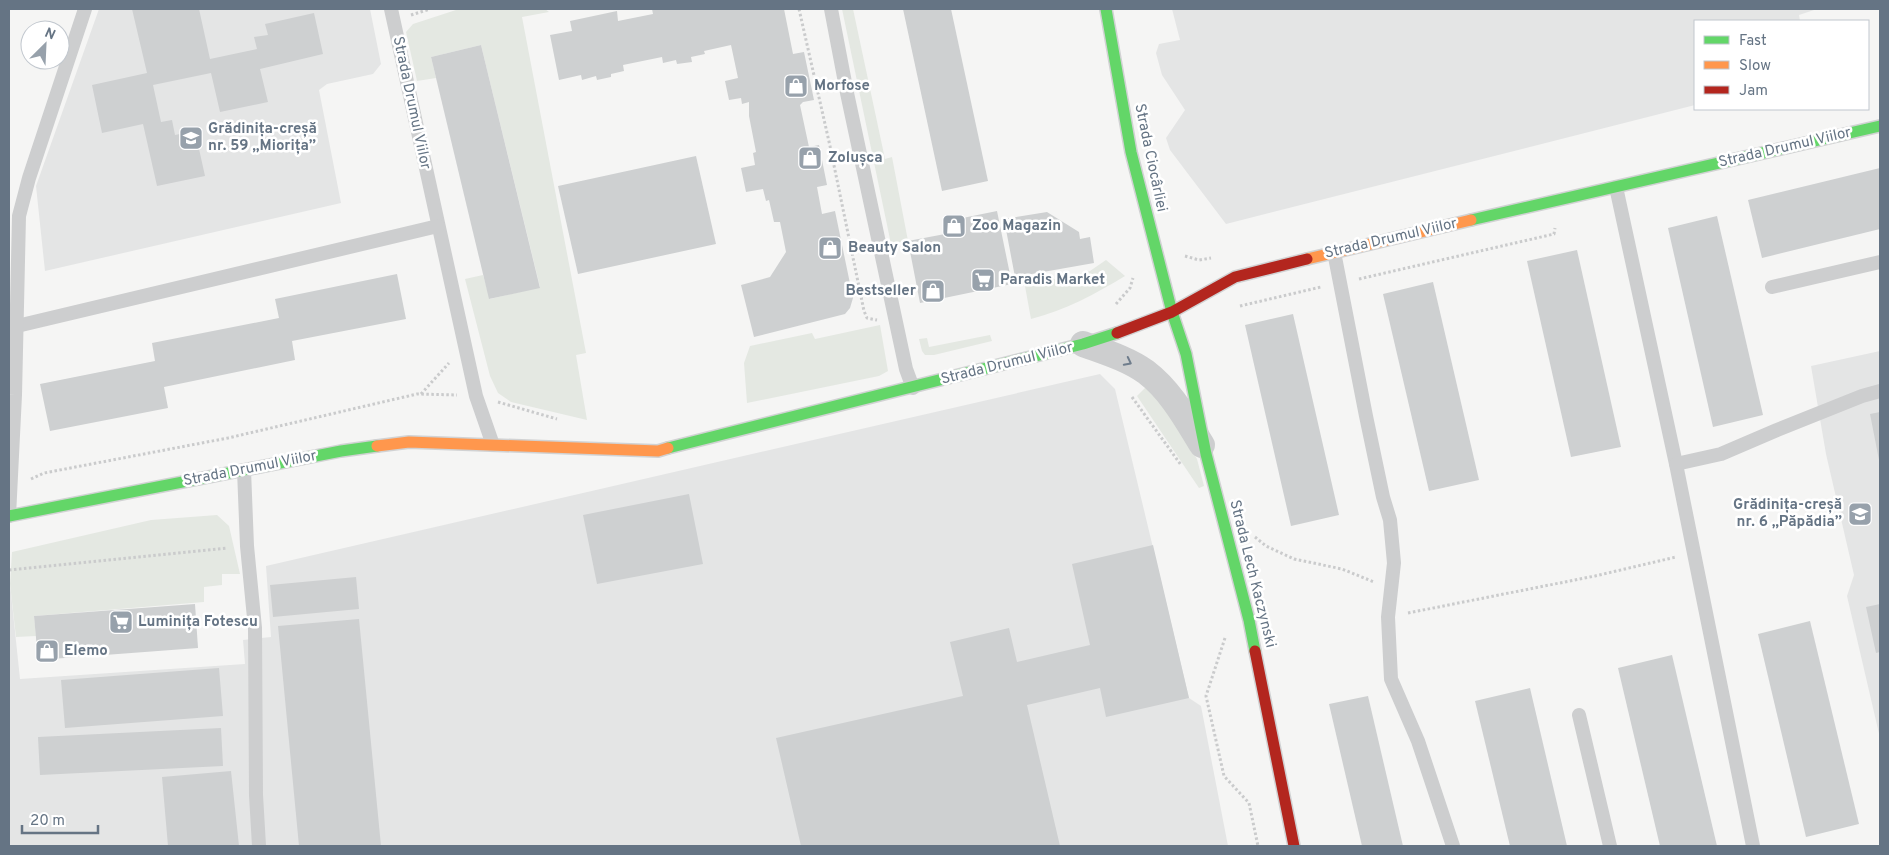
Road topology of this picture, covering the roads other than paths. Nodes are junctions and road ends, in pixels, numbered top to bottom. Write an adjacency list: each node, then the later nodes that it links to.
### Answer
1 (85, 9): 7 (lane)
2 (391, 9): 8 (lane, Strada Drumul Viilor)
3 (831, 9): 15 (lane)
4 (1106, 9): 12 (street, Strada Ciocârliei)
5 (1880, 126): 6 (street, Strada Drumul Viilor)
6 (1616, 187): 9 (street, Strada Drumul Viilor); 20 (lane)
7 (14, 216): 13 (lane)
8 (438, 226): 13 (lane); 18 (lane, Strada Drumul Viilor)
9 (1334, 252): 12 (street, Strada Drumul Viilor); 26 (lane)
10 (1880, 262): 11 (lane)
11 (1772, 287)
12 (1172, 312): 14 (street, Strada Drumul Viilor); 19 (street, Strada Lech Kaczynski)
13 (17, 326): 17 (lane)
14 (1083, 344): 15 (street, Strada Drumul Viilor); 19 (street, one-way to 19)
15 (913, 388): 18 (street, Strada Drumul Viilor)
16 (1880, 391): 20 (lane)
17 (12, 395): 22 (lane)
18 (493, 445): 21 (street, Strada Drumul Viilor)
19 (1206, 454): 25 (street, Strada Lech Kaczynski)
20 (1676, 464): 28 (lane)
21 (244, 470): 22 (street, Strada Drumul Viilor); 24 (lane)
22 (9, 516)
23 (1579, 715): 27 (lane)
24 (260, 846)
25 (1294, 846)
26 (1453, 846)
27 (1610, 846)
28 (1753, 846)

